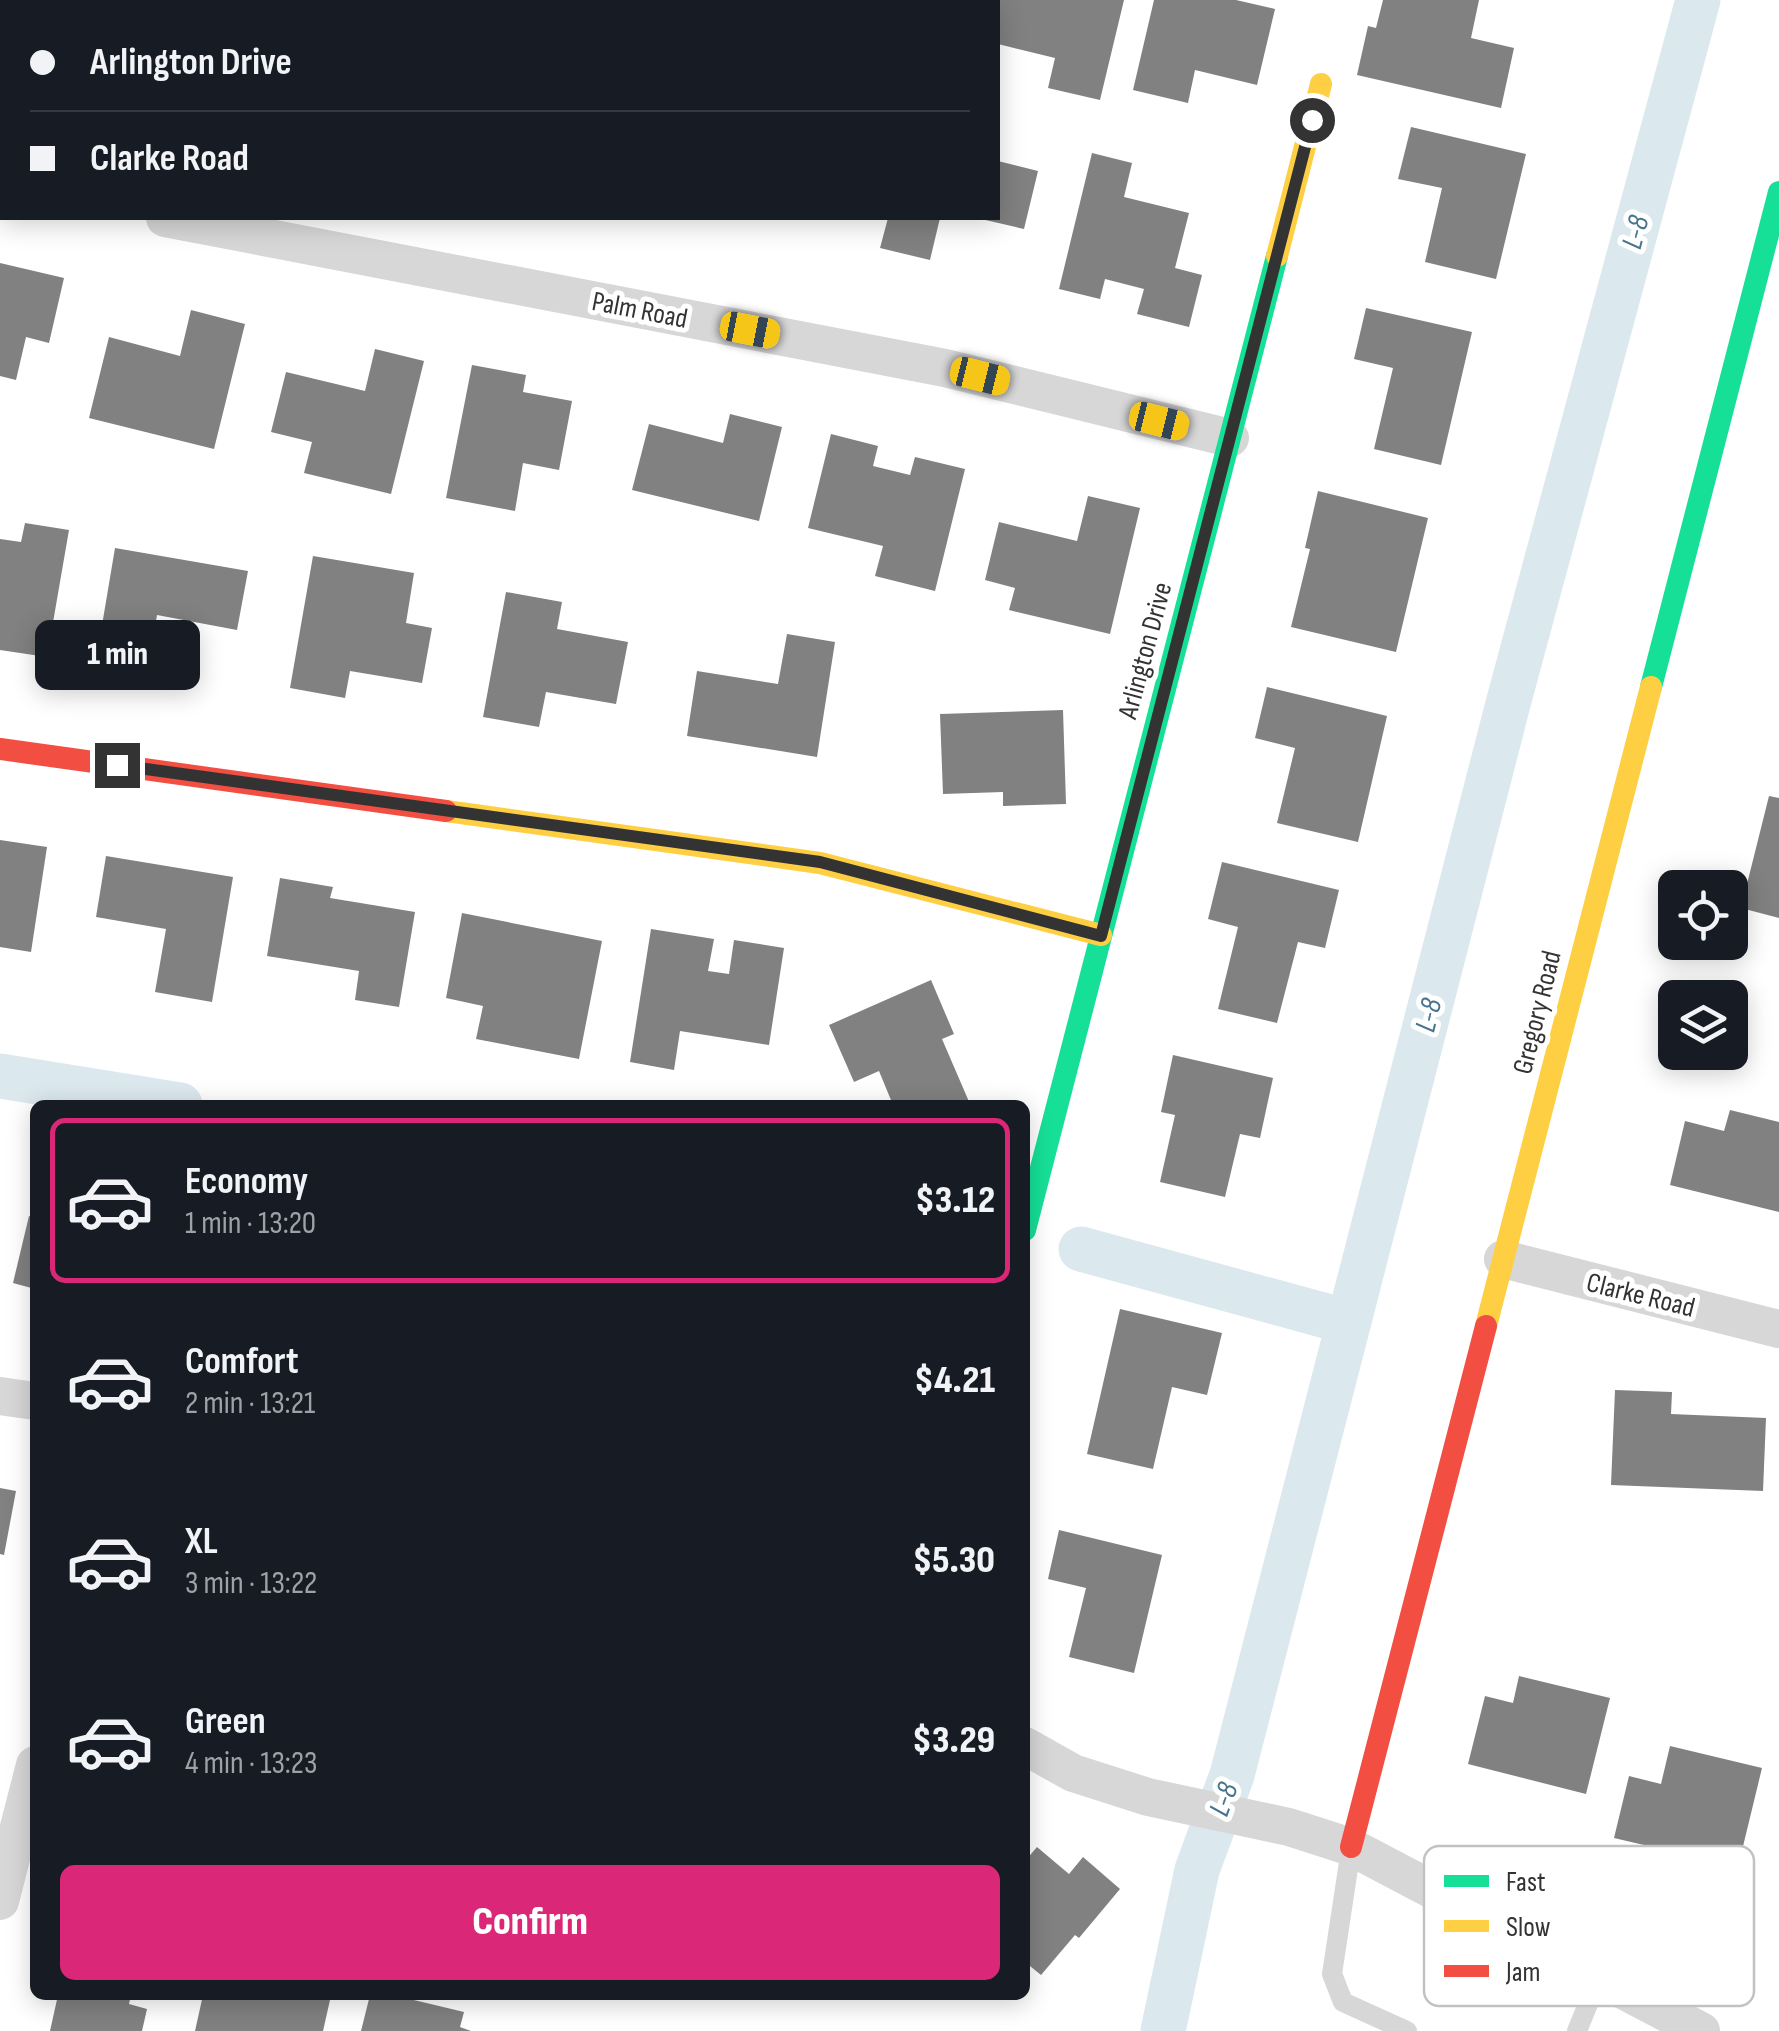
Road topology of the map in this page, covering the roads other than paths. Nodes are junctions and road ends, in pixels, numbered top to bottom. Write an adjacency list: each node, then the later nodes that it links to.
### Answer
1 (1322, 84): 4 (street, Arlington Drive)
2 (1779, 192): 8 (street, Gregory Road)
3 (176, 220): 4 (street, Palm Road)
4 (1230, 438): 6 (street, Arlington Drive)
5 (0, 749): 6 (street)
6 (1101, 936): 7 (street, Arlington Drive)
7 (1030, 1211)
8 (1504, 1259): 9 (street, Clarke Road); 14 (street, Gregory Road)
9 (1779, 1329)
10 (0, 1396): 11 (street)
11 (30, 1400)
12 (1030, 1749): 14 (street)
13 (30, 1804): 15 (street)
14 (1352, 1847): 16 (street); 20 (lane)
15 (24, 1850): 17 (street)
16 (1424, 1885)
17 (0, 1900)
18 (1587, 2006): 21 (lane)
19 (1653, 2006): 22 (street)
20 (1407, 2031)
21 (1577, 2031)
22 (1701, 2031)

